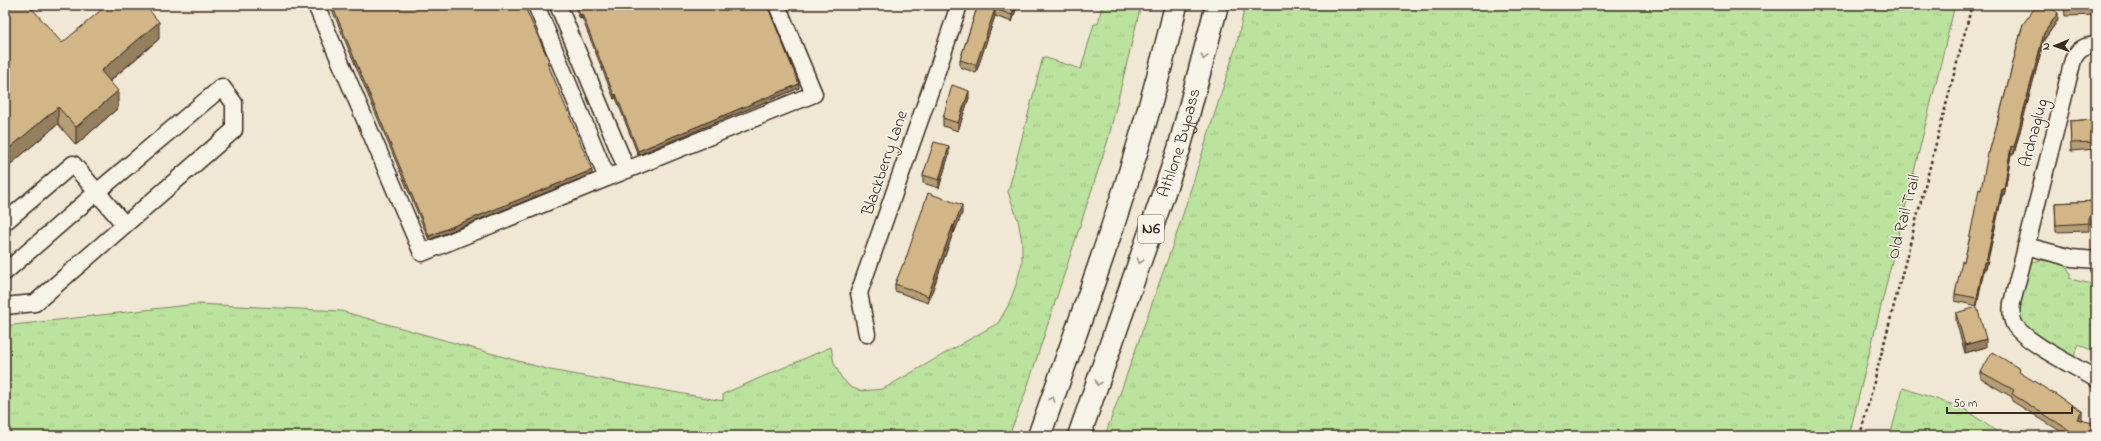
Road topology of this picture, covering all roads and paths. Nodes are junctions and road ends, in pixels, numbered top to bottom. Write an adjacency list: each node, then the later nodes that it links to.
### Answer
1 (316, 5): 14 (street)
2 (536, 5): 12 (street)
3 (558, 5): 11 (street)
4 (777, 5): 13 (street)
5 (959, 5): 23 (street, Blackberry Lane)
6 (1163, 5): 20 (highway, N6)
7 (1176, 5): 20 (highway, N6)
8 (1972, 5): 27 (path, Old Rail Trail)
9 (1217, 10): 26 (highway, Athlone Bypass / N6, one-way to 26)
10 (2096, 45): 18 (street, Ardnaglug)
11 (592, 86): 12 (street); 13 (street)
12 (572, 94): 14 (street)
13 (627, 170): 14 (street)
14 (607, 178)
15 (97, 192): 16 (street); 17 (street); 17 (street); 21 (street)
16 (5, 222)
17 (124, 224): 22 (street)
18 (2026, 246): 19 (street); 24 (street, Ardnaglug)
19 (2096, 260)
20 (1100, 268): 25 (highway, N6, one-way to 20)
21 (5, 272)
22 (5, 306)
23 (867, 334)
24 (2096, 379)
25 (1039, 436)
26 (1079, 436)
27 (1860, 436)

